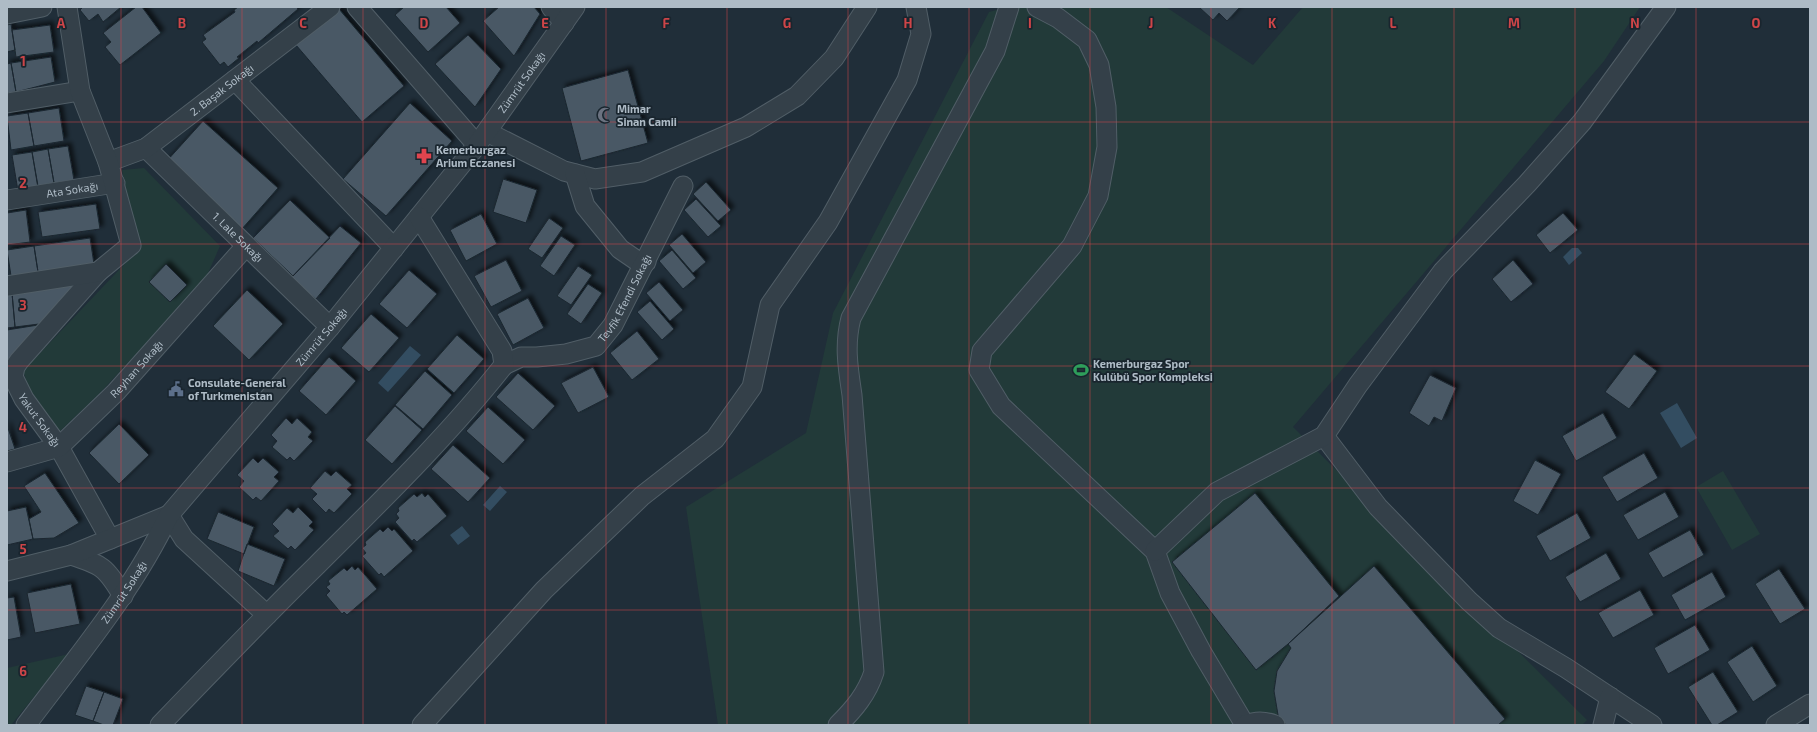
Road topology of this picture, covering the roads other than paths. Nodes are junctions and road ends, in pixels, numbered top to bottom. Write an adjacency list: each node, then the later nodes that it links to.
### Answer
1 (42, 7): 12 (street)
2 (67, 7): 15 (street)
3 (330, 7): 14 (street, 2. Başak Sokağı)
4 (357, 7): 17 (street)
5 (551, 7): 13 (street)
6 (575, 7): 13 (street, Zümrüt Sokağı)
7 (867, 7): 20 (street)
8 (916, 7): 46 (street)
9 (1009, 7): 47 (street)
10 (1037, 7): 37 (street)
11 (1666, 7): 32 (street)
12 (7, 14)
13 (564, 23): 17 (street, Zümrüt Sokağı)
14 (236, 80): 18 (street, 2. Başak Sokağı); 26 (street)
15 (80, 91): 16 (street); 19 (street)
16 (7, 103)
17 (482, 139): 20 (street); 24 (street, Zümrüt Sokağı)
18 (146, 148): 19 (street, 2. Başak Sokağı); 25 (street, 1. Lale Sokağı)
19 (108, 162): 21 (street)
20 (575, 174): 27 (street)
21 (114, 183): 23 (street, Ata Sokağı); 28 (street, Yakut Sokağı)
22 (683, 186): 27 (street, Tevfik Efendi Sokağı)
23 (7, 200)
24 (419, 217): 26 (street, Zümrüt Sokağı); 31 (street)
25 (246, 246): 30 (street, 1. Lale Sokağı); 33 (street, Reyhan Sokağı)
26 (394, 248): 30 (street, Zümrüt Sokağı)
27 (646, 262): 31 (street, Tevfik Efendi Sokağı)
28 (98, 272): 29 (street); 33 (street, Yakut Sokağı)
29 (7, 286)
30 (330, 327): 35 (street, Zümrüt Sokağı)
31 (504, 365): 41 (street)
32 (1324, 436): 37 (street); 42 (street)
33 (59, 447): 34 (street, Reyhan Sokağı); 36 (street, Yakut Sokağı)
34 (7, 462)
35 (169, 514): 36 (street); 40 (street, Zümrüt Sokağı); 41 (street)
36 (110, 539): 38 (street)
37 (1155, 551): 48 (street)
38 (71, 555): 39 (street); 40 (street)
39 (7, 571)
40 (122, 596): 44 (street, Zümrüt Sokağı)
41 (267, 615): 45 (street)
42 (1610, 697): 50 (street); 51 (street)
43 (1810, 704): 52 (street)
44 (26, 725)
45 (160, 725)
46 (422, 725)
47 (838, 725)
48 (1245, 725): 49 (street)
49 (1275, 725)
50 (1603, 725)
51 (1652, 725)
52 (1776, 725)

